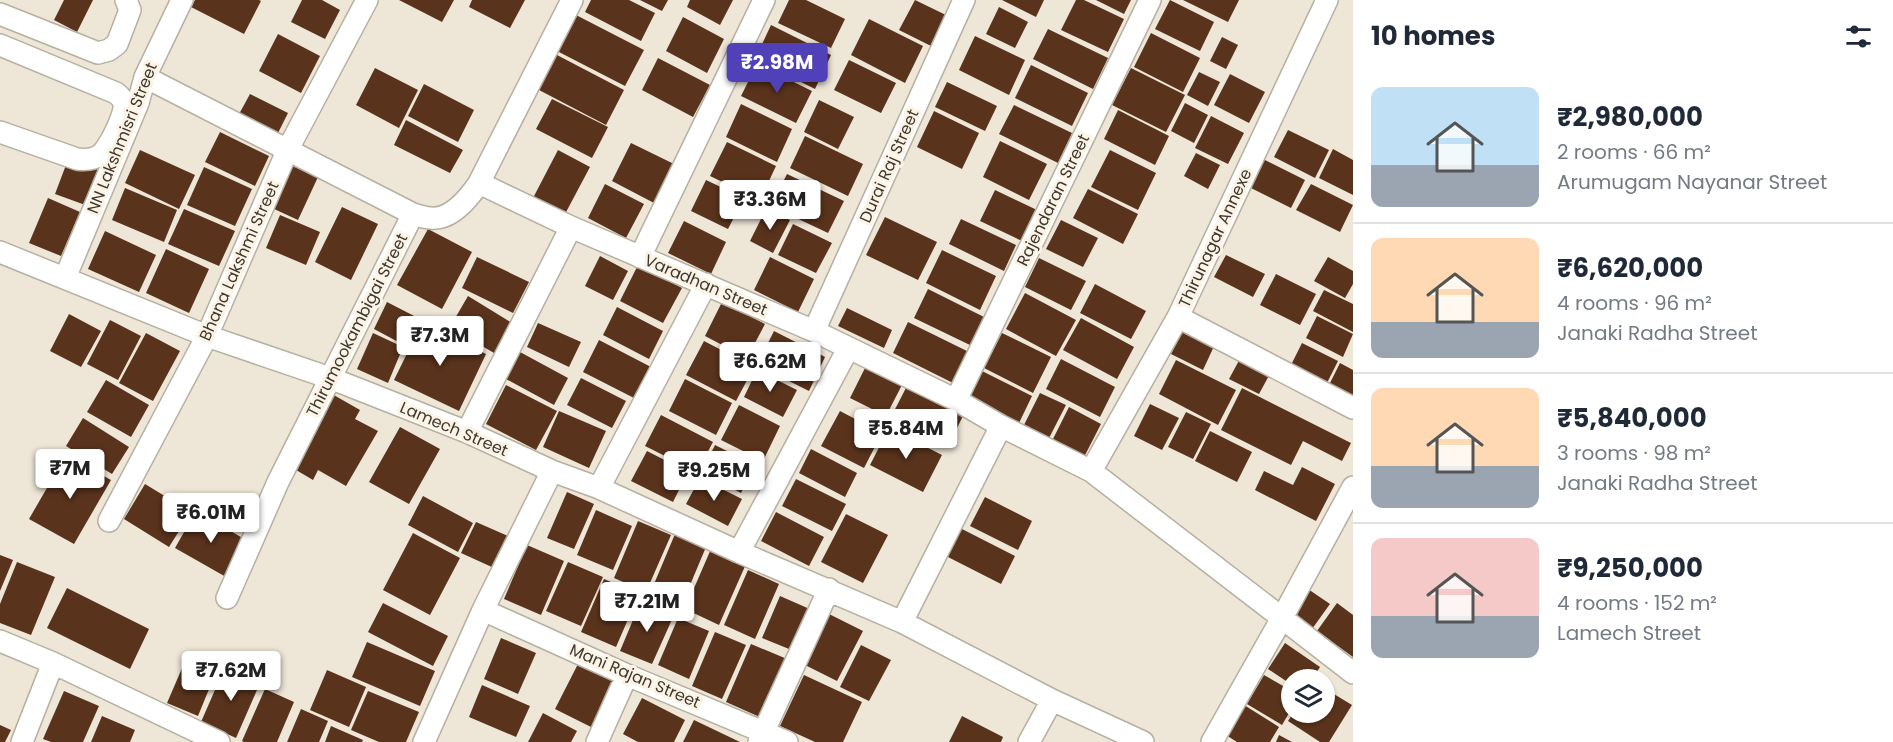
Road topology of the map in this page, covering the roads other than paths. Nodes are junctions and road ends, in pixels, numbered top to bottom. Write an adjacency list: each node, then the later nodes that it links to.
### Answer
1 (126, 0): 9 (street)
2 (182, 0): 11 (street, NN Lakshmisri Street)
3 (367, 0): 13 (street, Bhana Lakshmi Street)
4 (572, 0): 14 (street, Thirumookambigai Street)
5 (764, 0): 18 (street)
6 (964, 0): 22 (street, Durai Raj Street)
7 (1150, 0): 26 (street, Rajendaran Street)
8 (1327, 0): 21 (street, Thirunagar Annexe)
9 (0, 14)
10 (0, 45): 12 (street)
11 (145, 77): 13 (street); 19 (street, NN Lakshmisri Street)
12 (0, 132)
13 (288, 149): 15 (street); 23 (street, Bhana Lakshmi Street)
14 (479, 183): 15 (street, Thirumookambigai Street); 16 (street, Varadhan Street)
15 (412, 214): 25 (street, Thirumookambigai Street)
16 (571, 227): 18 (street, Varadhan Street); 29 (street)
17 (0, 252): 19 (street, Lamech Street)
18 (640, 257): 20 (street, Varadhan Street)
19 (65, 278): 23 (street, Lamech Street)
20 (706, 284): 22 (street, Varadhan Street); 33 (street)
21 (1178, 317): 27 (street); 31 (street, Thirunagar Annexe)
22 (814, 332): 24 (street, Varadhan Street)
23 (207, 336): 25 (street, Lamech Street); 34 (street, Bhana Lakshmi Street)
24 (848, 349): 26 (street, Varadhan Street); 35 (street)
25 (330, 378): 29 (street, Lamech Street); 37 (street, Thirumookambigai Street)
26 (956, 400): 28 (street, Varadhan Street)
27 (1353, 408)
28 (1001, 426): 31 (street, Varadhan Street); 40 (street)
29 (467, 432): 30 (street, Lamech Street)
30 (552, 471): 33 (street, Lamech Street); 38 (street)
31 (1091, 471): 39 (street, Varadhan Street)
32 (1353, 487): 39 (street)
33 (599, 488): 35 (street, Lamech Street)
34 (109, 521)
35 (739, 552): 36 (street, Lamech Street)
36 (829, 589): 40 (street, Lamech Street); 47 (street)
37 (227, 598)
38 (483, 610): 44 (street, Mani Rajan Street); 50 (street)
39 (1282, 618): 43 (street, Varadhan Street); 55 (street)
40 (902, 622): 45 (street, Lamech Street)
41 (0, 641): 42 (street)
42 (53, 663): 46 (street); 48 (street)
43 (1353, 673)
44 (627, 675): 47 (street, Mani Rajan Street); 51 (street)
45 (1052, 700): 53 (street); 54 (street, Lamech Street)
46 (189, 736): 49 (street)
47 (762, 737): 52 (street, Mani Rajan Street)
48 (22, 742)
49 (219, 742)
50 (424, 742)
51 (597, 742)
52 (787, 742)
53 (1029, 742)
54 (1143, 742)
55 (1212, 742)

